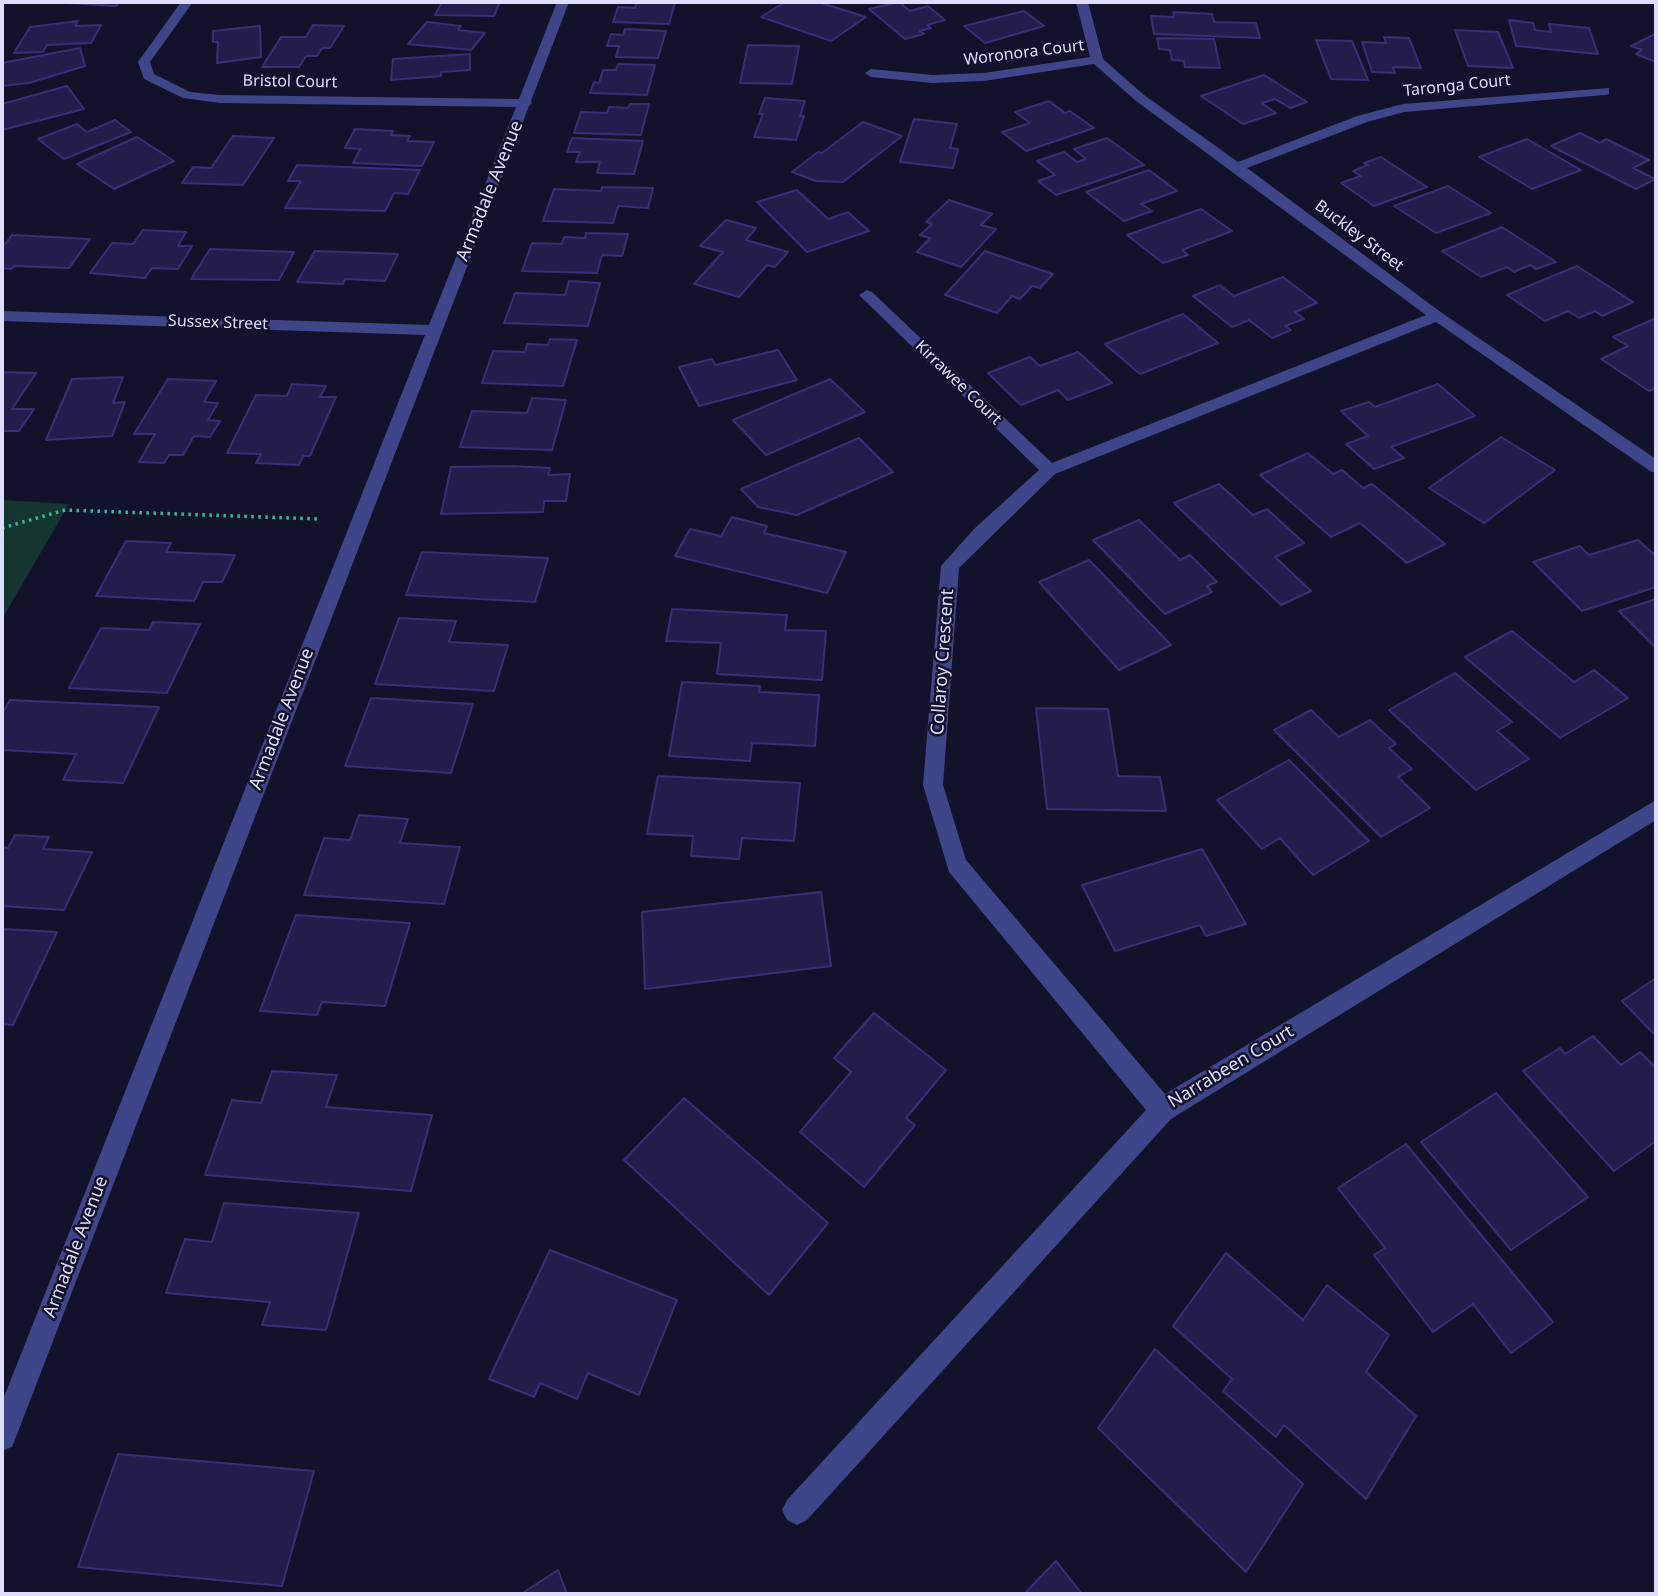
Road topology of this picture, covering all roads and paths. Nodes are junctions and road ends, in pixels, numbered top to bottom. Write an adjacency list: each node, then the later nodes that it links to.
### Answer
1 (187, 2): 7 (street, Bristol Court)
2 (564, 2): 7 (street, Armadale Avenue)
3 (1082, 2): 4 (street, Buckley Street)
4 (1097, 60): 5 (street, Woronora Court); 8 (street, Buckley Street)
5 (871, 73)
6 (1605, 91): 8 (street, Taronga Court)
7 (526, 103): 12 (street, Armadale Avenue)
8 (1237, 167): 11 (street, Buckley Street)
9 (867, 295): 14 (street, Kirrawee Court)
10 (2, 316): 12 (street, Sussex Street)
11 (1437, 316): 13 (street, Buckley Street); 14 (street, Collaroy Crescent)
12 (433, 330): 15 (street, Armadale Avenue)
13 (1656, 467)
14 (1049, 470): 18 (street, Collaroy Crescent)
15 (360, 520): 16 (path); 19 (street, Armadale Avenue)
16 (2, 528)
17 (1656, 809): 18 (street, Narrabeen Court)
18 (1162, 1110): 20 (street, Narrabeen Court)
19 (2, 1437)
20 (797, 1510)

